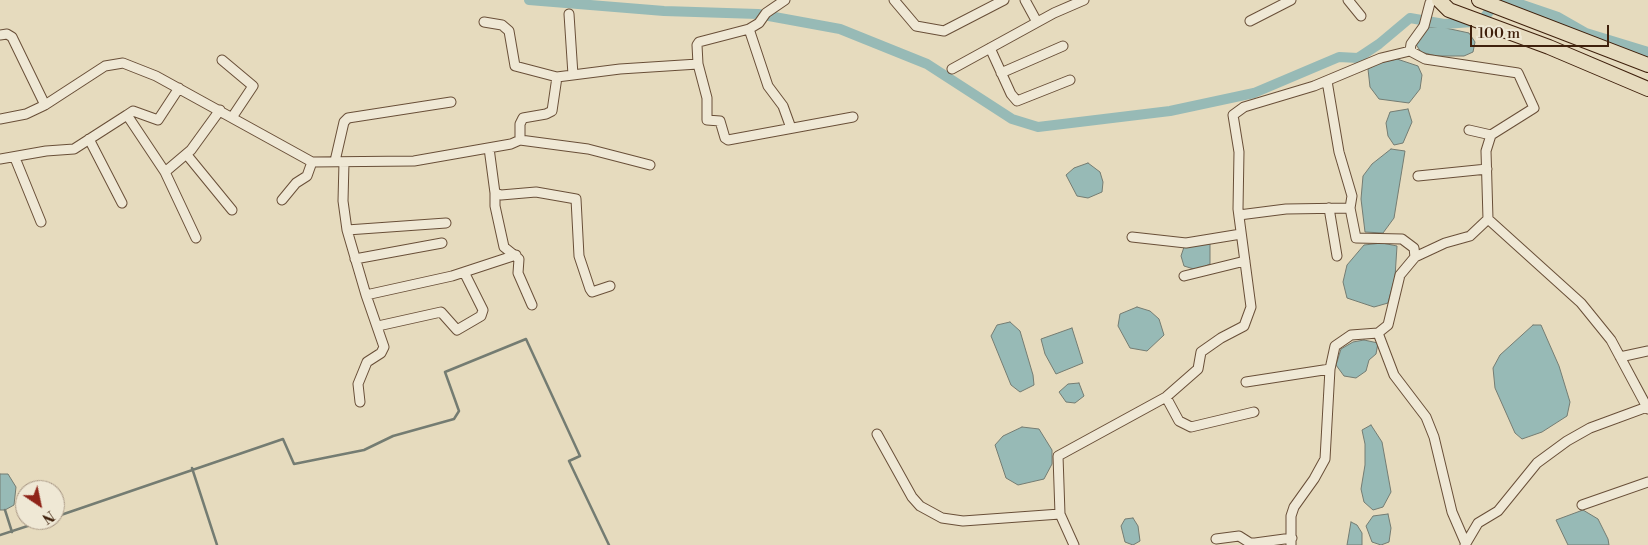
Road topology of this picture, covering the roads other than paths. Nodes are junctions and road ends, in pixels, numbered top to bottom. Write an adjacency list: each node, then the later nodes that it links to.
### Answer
1 (784, 0): 15 (street)
2 (894, 0): 3 (street)
3 (1004, 0)
4 (1026, 0): 14 (street)
5 (1084, 0): 14 (street)
6 (1291, 0): 12 (street)
7 (1348, 0): 11 (street)
8 (1482, 1): 22 (highway)
9 (1435, 3): 19 (street); 30 (highway)
10 (569, 14): 25 (street)
11 (1361, 16)
12 (1250, 21)
13 (484, 22): 26 (street)
14 (1037, 22): 18 (street)
15 (750, 30): 21 (street); 38 (street)
16 (0, 35): 32 (street)
17 (1063, 46): 24 (street)
18 (990, 48): 23 (street); 24 (street)
19 (1410, 52): 28 (street); 40 (street)
20 (222, 60): 35 (street)
21 (698, 64): 25 (street); 38 (street)
22 (1648, 64)
23 (952, 69)
24 (1001, 73): 27 (street)
25 (573, 75): 26 (street)
26 (557, 76): 42 (street)
27 (1070, 80)
28 (1327, 81): 57 (street); 59 (street)
29 (179, 88): 32 (street); 33 (street); 34 (street)
30 (1648, 89)
31 (451, 102): 47 (street)
32 (45, 105): 37 (street)
33 (220, 110): 35 (street); 44 (street)
34 (127, 114): 41 (street); 51 (street)
35 (233, 116): 48 (street)
36 (853, 117): 38 (street)
37 (0, 119)
38 (791, 128)
39 (1469, 130): 40 (street)
40 (1491, 135): 50 (street)
41 (89, 139): 45 (street); 55 (street)
42 (520, 140): 43 (street); 49 (street)
43 (489, 148): 47 (street); 53 (street)
44 (186, 155): 51 (street); 58 (street)
45 (15, 158): 46 (street); 61 (street)
46 (0, 160)
47 (339, 161): 48 (street); 63 (street)
48 (312, 162): 54 (street)
49 (650, 165)
50 (1487, 169): 52 (street); 60 (street)
51 (165, 172): 66 (street)
52 (1418, 176)
53 (494, 193): 68 (street); 75 (street)
54 (282, 200)
55 (122, 203)
56 (1329, 208): 57 (street); 59 (street); 69 (street)
57 (1350, 208): 70 (street)
58 (232, 210)
59 (1238, 215): 64 (street)
60 (1488, 219): 70 (street); 81 (street)
61 (41, 222)
62 (446, 223): 63 (street)
63 (347, 230): 71 (street)
64 (1241, 234): 65 (street); 72 (street)
65 (1132, 237)
66 (196, 238)
67 (442, 243): 71 (street)
68 (516, 255): 73 (street); 77 (street)
69 (1337, 256)
70 (1415, 257): 79 (street)
71 (354, 259): 76 (street)
72 (1245, 260): 74 (street); 84 (street)
73 (464, 272): 76 (street); 78 (street)
74 (1184, 276)
75 (610, 286)
76 (366, 294): 78 (street)
77 (532, 306)
78 (378, 326): 85 (street)
79 (1378, 333): 82 (street); 94 (street)
80 (1648, 351): 81 (street)
81 (1620, 356): 86 (street)
82 (1330, 369): 83 (street); 93 (street)
83 (1246, 382)
84 (1166, 396): 87 (street); 91 (street)
85 (360, 402)
86 (1647, 405): 94 (street)
87 (1254, 412)
88 (877, 434): 91 (street)
89 (1648, 482): 90 (street)
90 (1582, 505)
91 (1060, 514): 95 (street)
92 (1216, 539): 93 (street)
93 (1292, 542)
94 (1465, 544)
95 (1074, 545)

